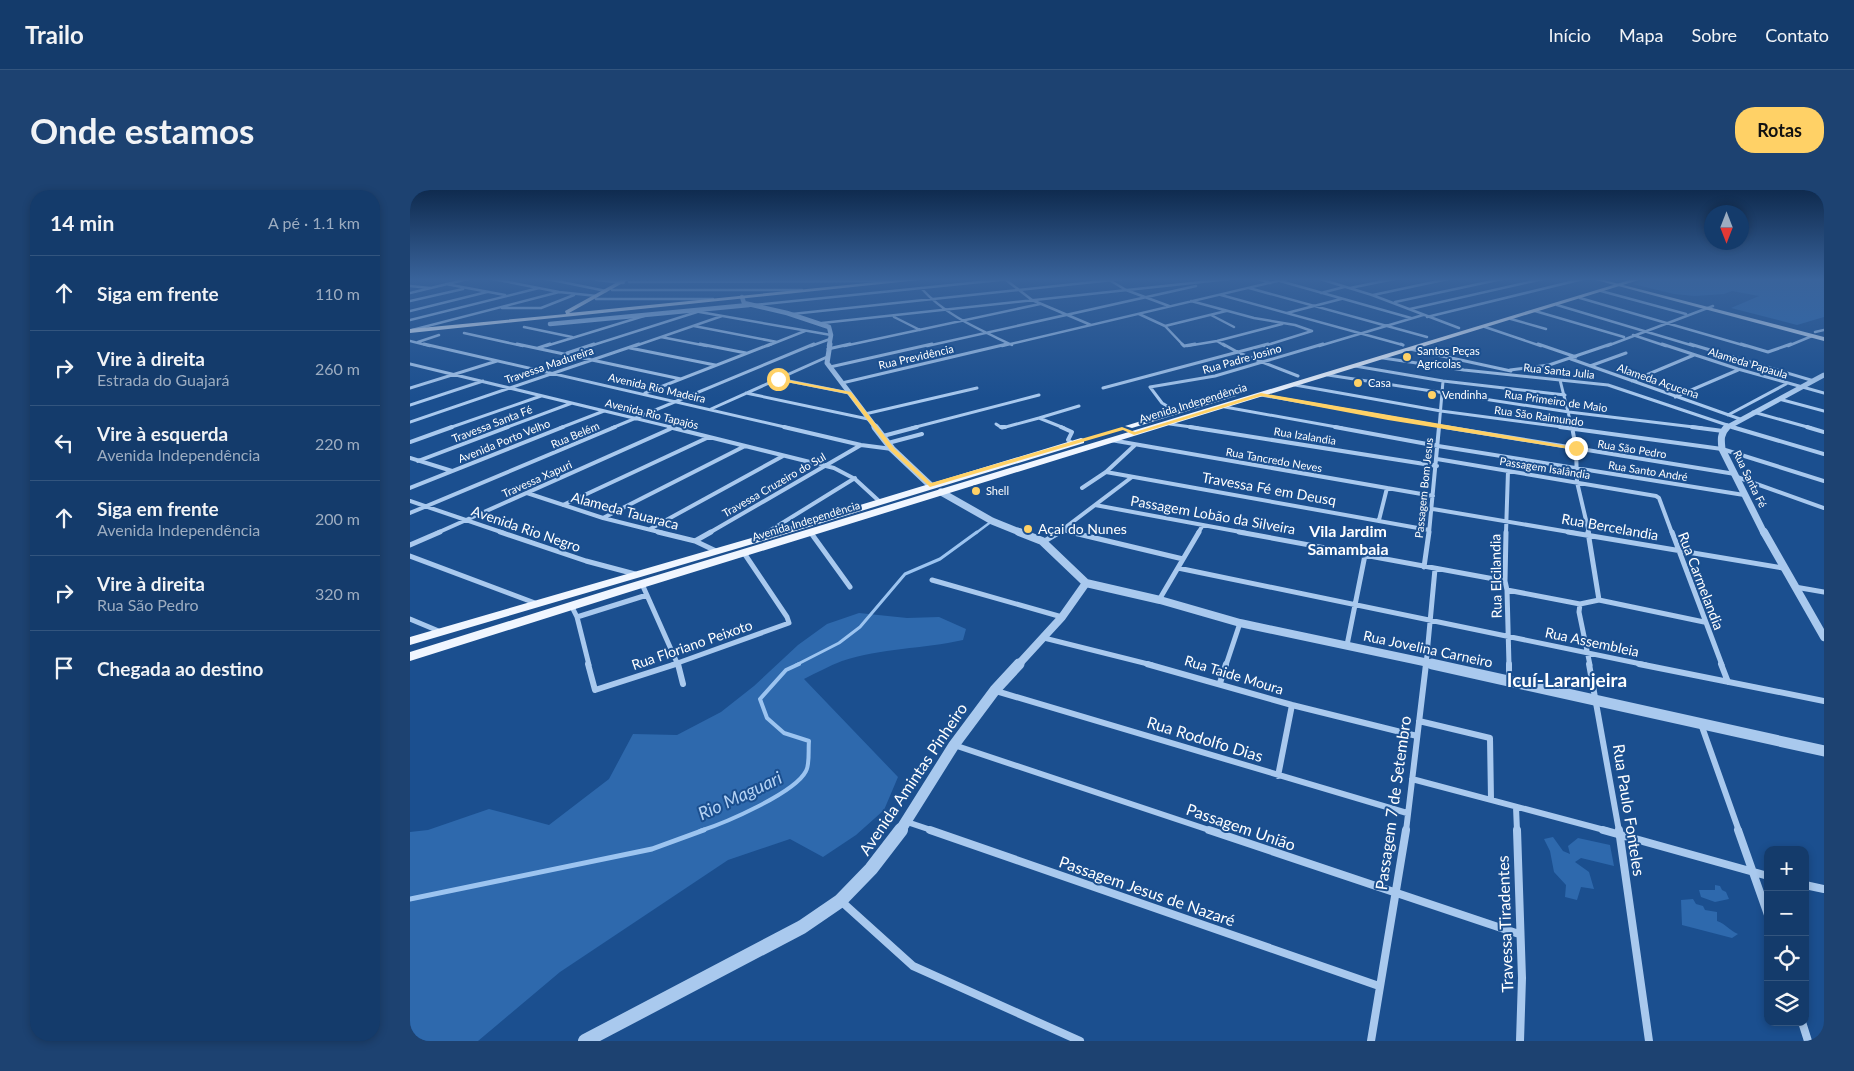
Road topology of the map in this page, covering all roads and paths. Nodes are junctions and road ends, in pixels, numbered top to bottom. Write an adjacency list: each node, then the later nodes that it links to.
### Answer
1 (460, 319): 36 (street)
2 (514, 319): 36 (main road)
3 (558, 319): 37 (main road)
4 (607, 319): 37 (street)
5 (635, 319): 64 (street)
6 (672, 319): 79 (street)
7 (714, 319): 40 (street, Travessa Madureira)
8 (737, 319): 52 (street)
9 (808, 319): 34 (street)
10 (865, 319): 34 (street)
11 (897, 319): 48 (street)
12 (958, 319): 33 (street)
13 (972, 319): 33 (street)
14 (1049, 319): 54 (street)
15 (1075, 319): 39 (street)
16 (1118, 319): 39 (street, Rua Previdência)
17 (1149, 319): 41 (street)
18 (1195, 319): 41 (street)
19 (1218, 319): 44 (street)
20 (1262, 319): 38 (street)
21 (1306, 319): 38 (street); 56 (street)
22 (1360, 319): 42 (street)
23 (1409, 319): 42 (street, Rua Padre Josino)
24 (1433, 319): 46 (street)
25 (1493, 319): 46 (main road, Avenida Independência)
26 (1511, 319): 45 (main road, Avenida Independência); 47 (street)
27 (1561, 319): 65 (street)
28 (1610, 319): 53 (street)
29 (1650, 319): 35 (street)
30 (1676, 319): 35 (street)
31 (1749, 319): 57 (main road)
32 (1759, 319): 57 (main road)
33 (962, 321): 48 (street); 54 (street)
34 (822, 323): 62 (street)
35 (1664, 323): 53 (street); 57 (street)
36 (443, 324): 50 (main road)
37 (550, 324): 43 (main road); 51 (street)
38 (1286, 324): 68 (street); 78 (street)
39 (1091, 325): 71 (street, Rua Previdência)
40 (692, 326): 61 (street, Travessa Madureira); 70 (street)
41 (1165, 326): 68 (street)
42 (1387, 326): 56 (street, Rua Padre Josino); 63 (street)
43 (524, 327): 51 (street); 55 (main road)
44 (1234, 327)
45 (1485, 327): 76 (main road, Avenida Independência); 83 (street)
46 (1459, 328): 63 (main road, Avenida Independência)
47 (1546, 329)
48 (920, 330): 75 (street)
49 (1824, 330): 57 (street)
50 (410, 331)
51 (543, 331): 64 (street)
52 (805, 331): 62 (street); 70 (street)
53 (1645, 331): 60 (street); 108 (street)
54 (987, 332): 71 (street); 93 (street)
55 (464, 333): 59 (main road); 73 (street)
56 (1362, 334): 72 (street); 88 (street, Rua Padre Josino)
57 (1814, 334): 58 (main road); 67 (main road)
58 (1824, 334)
59 (439, 335): 66 (main road); 69 (street, Avenida Rio Madeira)
60 (1632, 335): 65 (street); 81 (street, Alameda Papaula)
61 (661, 336): 74 (street, Travessa Madureira); 77 (street)
62 (831, 337): 75 (street); 128 (street, Rua Belém)
63 (1427, 337): 72 (main road, Avenida Independência)
64 (572, 338): 73 (street)
65 (1625, 338): 83 (street)
66 (410, 339): 69 (street, Avenida Rio Madeira)
67 (1824, 339)
68 (1217, 341): 78 (street)
69 (418, 342): 87 (street, Avenida Rio Madeira)
70 (777, 342): 77 (street)
71 (1012, 344): 109 (street, Rua Previdência)
72 (1403, 345): 100 (main road, Avenida Independência)
73 (537, 348): 79 (street)
74 (628, 348): 86 (street, Travessa Madureira); 90 (street)
75 (828, 349): 82 (street)
76 (1410, 350): 84 (main road, Avenida Independência); 95 (street)
77 (748, 353): 90 (street)
78 (1238, 353): 88 (street); 115 (street)
79 (565, 354): 86 (street)
80 (1626, 354): 92 (street)
81 (1694, 355): 94 (street, Alameda Papaula); 107 (street)
82 (827, 357): 93 (street); 103 (street)
83 (1577, 357): 85 (street)
84 (1383, 358): 91 (main road, Avenida Independência); 98 (street, Rua Santa Julia)
85 (1571, 359): 92 (street, Alameda Açucena); 95 (street)
86 (592, 360): 96 (street, Travessa Madureira); 102 (street)
87 (497, 361): 96 (street, Avenida Rio Madeira); 97 (street)
88 (1263, 363): 100 (street); 137 (street, Rua Padre Josino)
89 (410, 364): 97 (street, Avenida Rio Tapajós)
90 (715, 365): 102 (street)
91 (1355, 366): 101 (main road, Avenida Independência); 106 (street)
92 (1590, 366): 107 (street, Alameda Açucena)
93 (830, 367): 109 (street)
94 (1738, 369): 110 (street, Alameda Papaula); 126 (street)
95 (1510, 370): 98 (street)
96 (552, 373): 113 (street, Travessa Madureira); 120 (street, Avenida Rio Madeira)
97 (454, 374): 105 (street, Avenida Rio Tapajós); 112 (street)
98 (1524, 375): 104 (street, Rua Santa Julia)
99 (1824, 375): 108 (street)
100 (1298, 376): 137 (main road, Avenida Independência)
101 (1328, 376): 111 (main road, Avenida Independência); 121 (street, Rua Primeiro de Maio)
102 (681, 379): 120 (street)
103 (778, 379): 117 (street); 118 (street)
104 (1560, 380): 122 (street); 151 (street, Rua Santa Julia)
105 (483, 381): 113 (street, Avenida Rio Tapajós); 130 (street)
106 (1443, 381): 121 (street, Passagem Bom Jesus); 122 (street)
107 (1631, 381): 126 (street, Alameda Açucena)
108 (1814, 381): 116 (street)
109 (842, 383): 118 (street)
110 (1786, 384): 116 (street, Alameda Papaula); 140 (street)
111 (1295, 385): 124 (main road, Avenida Independência); 135 (street, Rua São Raimundo)
112 (410, 388)
113 (511, 388): 125 (street, Avenida Rio Tapajós); 145 (street, Travessa Madureira)
114 (977, 388): 141 (street)
115 (1103, 388)
116 (1802, 388): 119 (street, Alameda Papaula); 127 (street)
117 (746, 393): 133 (street); 141 (street)
118 (849, 393): 141 (street)
119 (1824, 393)
120 (644, 394): 128 (street, Avenida Rio Madeira)
121 (1442, 394): 135 (street, Passagem Bom Jesus); 138 (street, Rua Primeiro de Maio)
122 (1565, 394): 138 (street)
123 (1039, 395): 156 (street)
124 (1261, 395): 132 (main road, Avenida Independência); 148 (street, Rua São Pedro)
125 (541, 396): 129 (street, Avenida Rio Tapajós); 159 (street)
126 (1675, 397): 140 (street, Alameda Açucena)
127 (1780, 399): 136 (street); 139 (street)
128 (678, 402): 133 (street, Avenida Rio Madeira); 142 (street, Rua Belém)
129 (573, 403): 134 (street, Avenida Rio Tapajós); 173 (street, Travessa Santa Fé)
130 (410, 405)
131 (1079, 406): 143 (street)
132 (1225, 407): 147 (main road, Avenida Independência); 165 (street, Rua Santo André)
133 (710, 409): 162 (street, Avenida Rio Madeira)
134 (605, 410): 142 (street, Avenida Rio Tapajós); 177 (street, Avenida Porto Velho)
135 (1440, 410): 148 (street, Passagem Bom Jesus); 152 (street, Rua São Raimundo)
136 (1824, 411)
137 (1176, 412): 150 (main road, Avenida Independência)
138 (1569, 412): 151 (street, Rua Primeiro de Maio); 152 (street)
139 (1752, 412): 144 (street); 153 (street)
140 (1728, 415): 144 (street, Alameda Açucena)
141 (867, 416): 156 (street)
142 (638, 418): 149 (street, Avenida Rio Tapajós); 198 (street, Rua Belém)
143 (1039, 418): 146 (street); 161 (street)
144 (1740, 419): 151 (street)
145 (410, 422)
146 (996, 424)
147 (1170, 424): 155 (main road, Avenida Independência); 175 (street, Rua Izalandia)
148 (1439, 427): 165 (street, Passagem Bom Jesus); 166 (street, Rua São Pedro)
149 (671, 428): 157 (street, Avenida Rio Tapajós); 190 (street, Travessa Xapuri)
150 (1124, 428): 155 (main road); 161 (main road, Avenida Independência)
151 (1726, 429): 168 (street, Rua Santa Fé); 169 (street)
152 (1571, 430): 166 (street); 168 (street, Rua São Raimundo)
153 (1824, 432)
154 (922, 434): 160 (street)
155 (1134, 434): 158 (main road, Avenida Independência)
156 (883, 436): 160 (street)
157 (709, 437): 164 (street, Avenida Rio Tapajós); 197 (street)
158 (1111, 440): 163 (street, Rua Tancredo Neves); 189 (main road, Avenida Independência)
159 (410, 442)
160 (888, 443): 167 (street)
161 (1072, 443): 185 (main road, Avenida Independência)
162 (861, 445): 167 (street, Avenida Rio Madeira); 174 (street, Travessa Cruzeiro do Sul)
163 (1135, 445): 179 (street); 188 (street, Rua Tancredo Neves)
164 (745, 446): 170 (street, Avenida Rio Tapajós); 202 (street)
165 (1438, 446): 172 (street, Passagem Bom Jesus); 176 (street, Rua Santo André)
166 (1576, 448): 176 (street); 180 (street, Rua São Pedro)
167 (892, 449): 185 (street)
168 (1722, 449): 180 (street, Rua Santa Fé); 183 (street, Rua São Raimundo)
169 (1824, 454)
170 (784, 456): 174 (street, Avenida Rio Tapajós); 207 (street)
171 (410, 458): 173 (street)
172 (1437, 459): 175 (street, Passagem Bom Jesus); 178 (street, Passagem Isalândia)
173 (418, 461): 177 (street)
174 (825, 465): 182 (street, Avenida Rio Tapajós); 212 (street, Travessa Cruzeiro do Sul)
175 (1437, 466): 193 (street, Passagem Bom Jesus)
176 (1577, 468): 184 (street); 192 (street, Rua Santo André)
177 (452, 471): 186 (street, Avenida Porto Velho)
178 (1508, 471): 184 (street, Passagem Isalândia); 205 (street, Rua Elcilandia)
179 (1106, 472): 181 (street, Travessa Fé em Deusq); 187 (street)
180 (1736, 476): 192 (street, Rua Santa Fé); 199 (street, Rua São Pedro)
181 (1132, 477): 196 (street); 204 (street, Travessa Fé em Deusq)
182 (855, 478): 195 (street, Avenida Rio Tapajós); 213 (street)
183 (1824, 480)
184 (1577, 482): 191 (street, Passagem Isalândia); 211 (street)
185 (930, 485): 195 (main road, Avenida Independência)
186 (410, 488)
187 (1082, 488)
188 (1387, 488): 193 (street, Rua Tancredo Neves); 204 (street)
189 (941, 492): 210 (main road, Avenida Independência); 214 (street)
190 (527, 493): 197 (street, Alameda Tauaraca); 203 (street, Travessa Xapuri)
191 (1649, 494): 216 (street, Rua Carmelandia)
192 (1744, 495): 225 (street, Rua Santa Fé)
193 (1433, 496): 200 (street, Passagem Bom Jesus)
194 (410, 501): 198 (street, Avenida Rio Negro)
195 (879, 501): 213 (main road, Avenida Independência)
196 (1094, 505): 206 (street, Passagem Lobão da Silveira); 208 (street)
197 (562, 506): 202 (street, Alameda Tauaraca)
198 (424, 507): 201 (street, Rua Belém); 203 (street, Avenida Rio Negro)
199 (1824, 508)
200 (1432, 509): 205 (street, Rua Bercelandia); 209 (street, Passagem Bom Jesus)
201 (410, 513)
202 (603, 518): 207 (street, Alameda Tauaraca)
203 (466, 520): 215 (street, Travessa Xapuri); 230 (street, Avenida Rio Negro)
204 (1379, 520): 209 (street, Travessa Fé em Deusq)
205 (1507, 521): 211 (street, Rua Bercelandia); 228 (street, Rua Elcilandia)
206 (1203, 525): 219 (street, Passagem Lobão da Silveira); 221 (street)
207 (650, 529): 212 (street, Alameda Tauaraca)
208 (1063, 530): 214 (street); 221 (street)
209 (1429, 530): 223 (street, Passagem Bom Jesus)
210 (811, 533): 218 (main road, Avenida Independência); 231 (street)
211 (1590, 535): 216 (street, Rua Bercelandia); 236 (street)
212 (695, 541): 217 (street, Alameda Tauaraca)
213 (752, 541): 217 (main road, Avenida Independência)
214 (1043, 542): 229 (street)
215 (410, 545)
216 (1677, 550): 225 (street, Rua Bercelandia); 244 (street, Rua Carmelandia)
217 (716, 551): 222 (main road, Avenida Independência)
218 (744, 553): 222 (main road, Avenida Independência); 256 (street, Rua Floriano Peixoto)
219 (1365, 555): 223 (street, Passagem Lobão da Silveira); 239 (street)
220 (410, 556): 237 (street)
221 (1183, 559): 224 (street)
222 (682, 567): 230 (main road, Avenida Independência)
223 (1424, 567): 226 (street, Passagem Lobão da Silveira)
224 (1178, 568): 235 (street); 239 (street, Rua Assembleia)
225 (1783, 568): 232 (street, Rua Santa Fé)
226 (1435, 569): 228 (street, Passagem Lobão da Silveira); 243 (street, Passagem 7 de Setembro)
227 (932, 580): 241 (street)
228 (1505, 581): 233 (street, Rua Elcilandia)
229 (1086, 582): 235 (street, Rua Jovelina Carneiro); 241 (street, Avenida Amintas Pinheiro)
230 (642, 585): 237 (main road, Avenida Independência); 240 (main road, Avenida Independência); 256 (street)
231 (850, 587)
232 (1795, 587): 234 (street); 246 (street, Rua Santa Fé)
233 (1507, 590): 238 (street); 248 (street, Rua Elcilandia)
234 (1824, 592)
235 (1159, 600): 245 (street, Rua Jovelina Carneiro)
236 (1599, 600): 238 (street); 244 (street)
237 (535, 603): 247 (main road, Avenida Independência)
238 (1580, 604): 253 (street, Rua Paulo Fonteles)
239 (1356, 606): 243 (street, Rua Assembleia); 252 (street)
240 (574, 612): 254 (main road, Avenida Independência); 256 (street, Rua Floriano Peixoto)
241 (1062, 617): 250 (street, Avenida Amintas Pinheiro)
242 (410, 619): 247 (street)
243 (1430, 622): 248 (street, Rua Assembleia); 255 (street, Passagem 7 de Setembro)
244 (1704, 622): 258 (street, Rua Carmelandia)
245 (1240, 623): 252 (street, Rua Jovelina Carneiro); 259 (street)
246 (1821, 626): 249 (street, Rua Santa Fé)
247 (441, 632): 251 (main road, Avenida Independência)
248 (1509, 637): 253 (street, Rua Assembleia); 257 (street, Rua Elcilandia)
249 (1824, 637)
250 (1044, 638): 259 (street, Rua Taide Moura); 261 (street, Avenida Amintas Pinheiro)
251 (410, 641)
252 (1347, 645): 255 (street, Rua Jovelina Carneiro)
253 (1587, 653): 258 (street, Rua Assembleia); 262 (street, Rua Paulo Fonteles)
254 (410, 657)
255 (1426, 662): 257 (street, Rua Jovelina Carneiro); 265 (street, Passagem 7 de Setembro)
256 (678, 664): 260 (street)
257 (1509, 680): 262 (street, Rua Jovelina Carneiro)
258 (1728, 682): 263 (street, Rua Assembleia)
259 (1220, 683): 264 (street, Rua Taide Moura)
260 (684, 684)
261 (995, 690): 268 (street, Avenida Amintas Pinheiro); 270 (street, Rua Rodolfo Dias)
262 (1597, 701): 266 (street, Rua Jovelina Carneiro); 276 (street, Rua Paulo Fonteles)
263 (1824, 701)
264 (1292, 705): 267 (street, Rua Taide Moura); 270 (street)
265 (1419, 721): 267 (street, Passagem 7 de Setembro); 272 (street)
266 (1701, 723): 269 (street, Rua Jovelina Carneiro); 277 (street)
267 (1416, 736): 271 (street, Passagem 7 de Setembro)
268 (954, 745): 275 (street, Avenida Amintas Pinheiro); 281 (street, Passagem União)
269 (1824, 751)
270 (1278, 776): 274 (street, Rua Rodolfo Dias)
271 (1412, 779): 272 (street); 274 (street, Passagem 7 de Setembro)
272 (1491, 799): 273 (street)
273 (1516, 807): 276 (street); 284 (street, Travessa Tiradentes)
274 (1407, 813): 281 (street, Passagem 7 de Setembro)
275 (907, 822): 282 (street, Avenida Amintas Pinheiro); 285 (street, Passagem Jesus de Nazaré)
276 (1620, 836): 277 (street); 288 (street, Rua Paulo Fonteles)
277 (1754, 873): 278 (street); 283 (street)
278 (1764, 875)
279 (1809, 886): 280 (street)
280 (1824, 889)
281 (1396, 894): 284 (street, Passagem União); 285 (street, Passagem 7 de Setembro)
282 (840, 900): 287 (street, Avenida Amintas Pinheiro); 289 (street)
283 (1764, 903)
284 (1519, 934): 291 (street, Travessa Tiradentes)
285 (1379, 986): 290 (street, Passagem 7 de Setembro)
286 (1803, 1026): 292 (street)
287 (594, 1039)
288 (1652, 1040)
289 (1080, 1041)
290 (1371, 1041)
291 (1520, 1041)
292 (1808, 1041)

